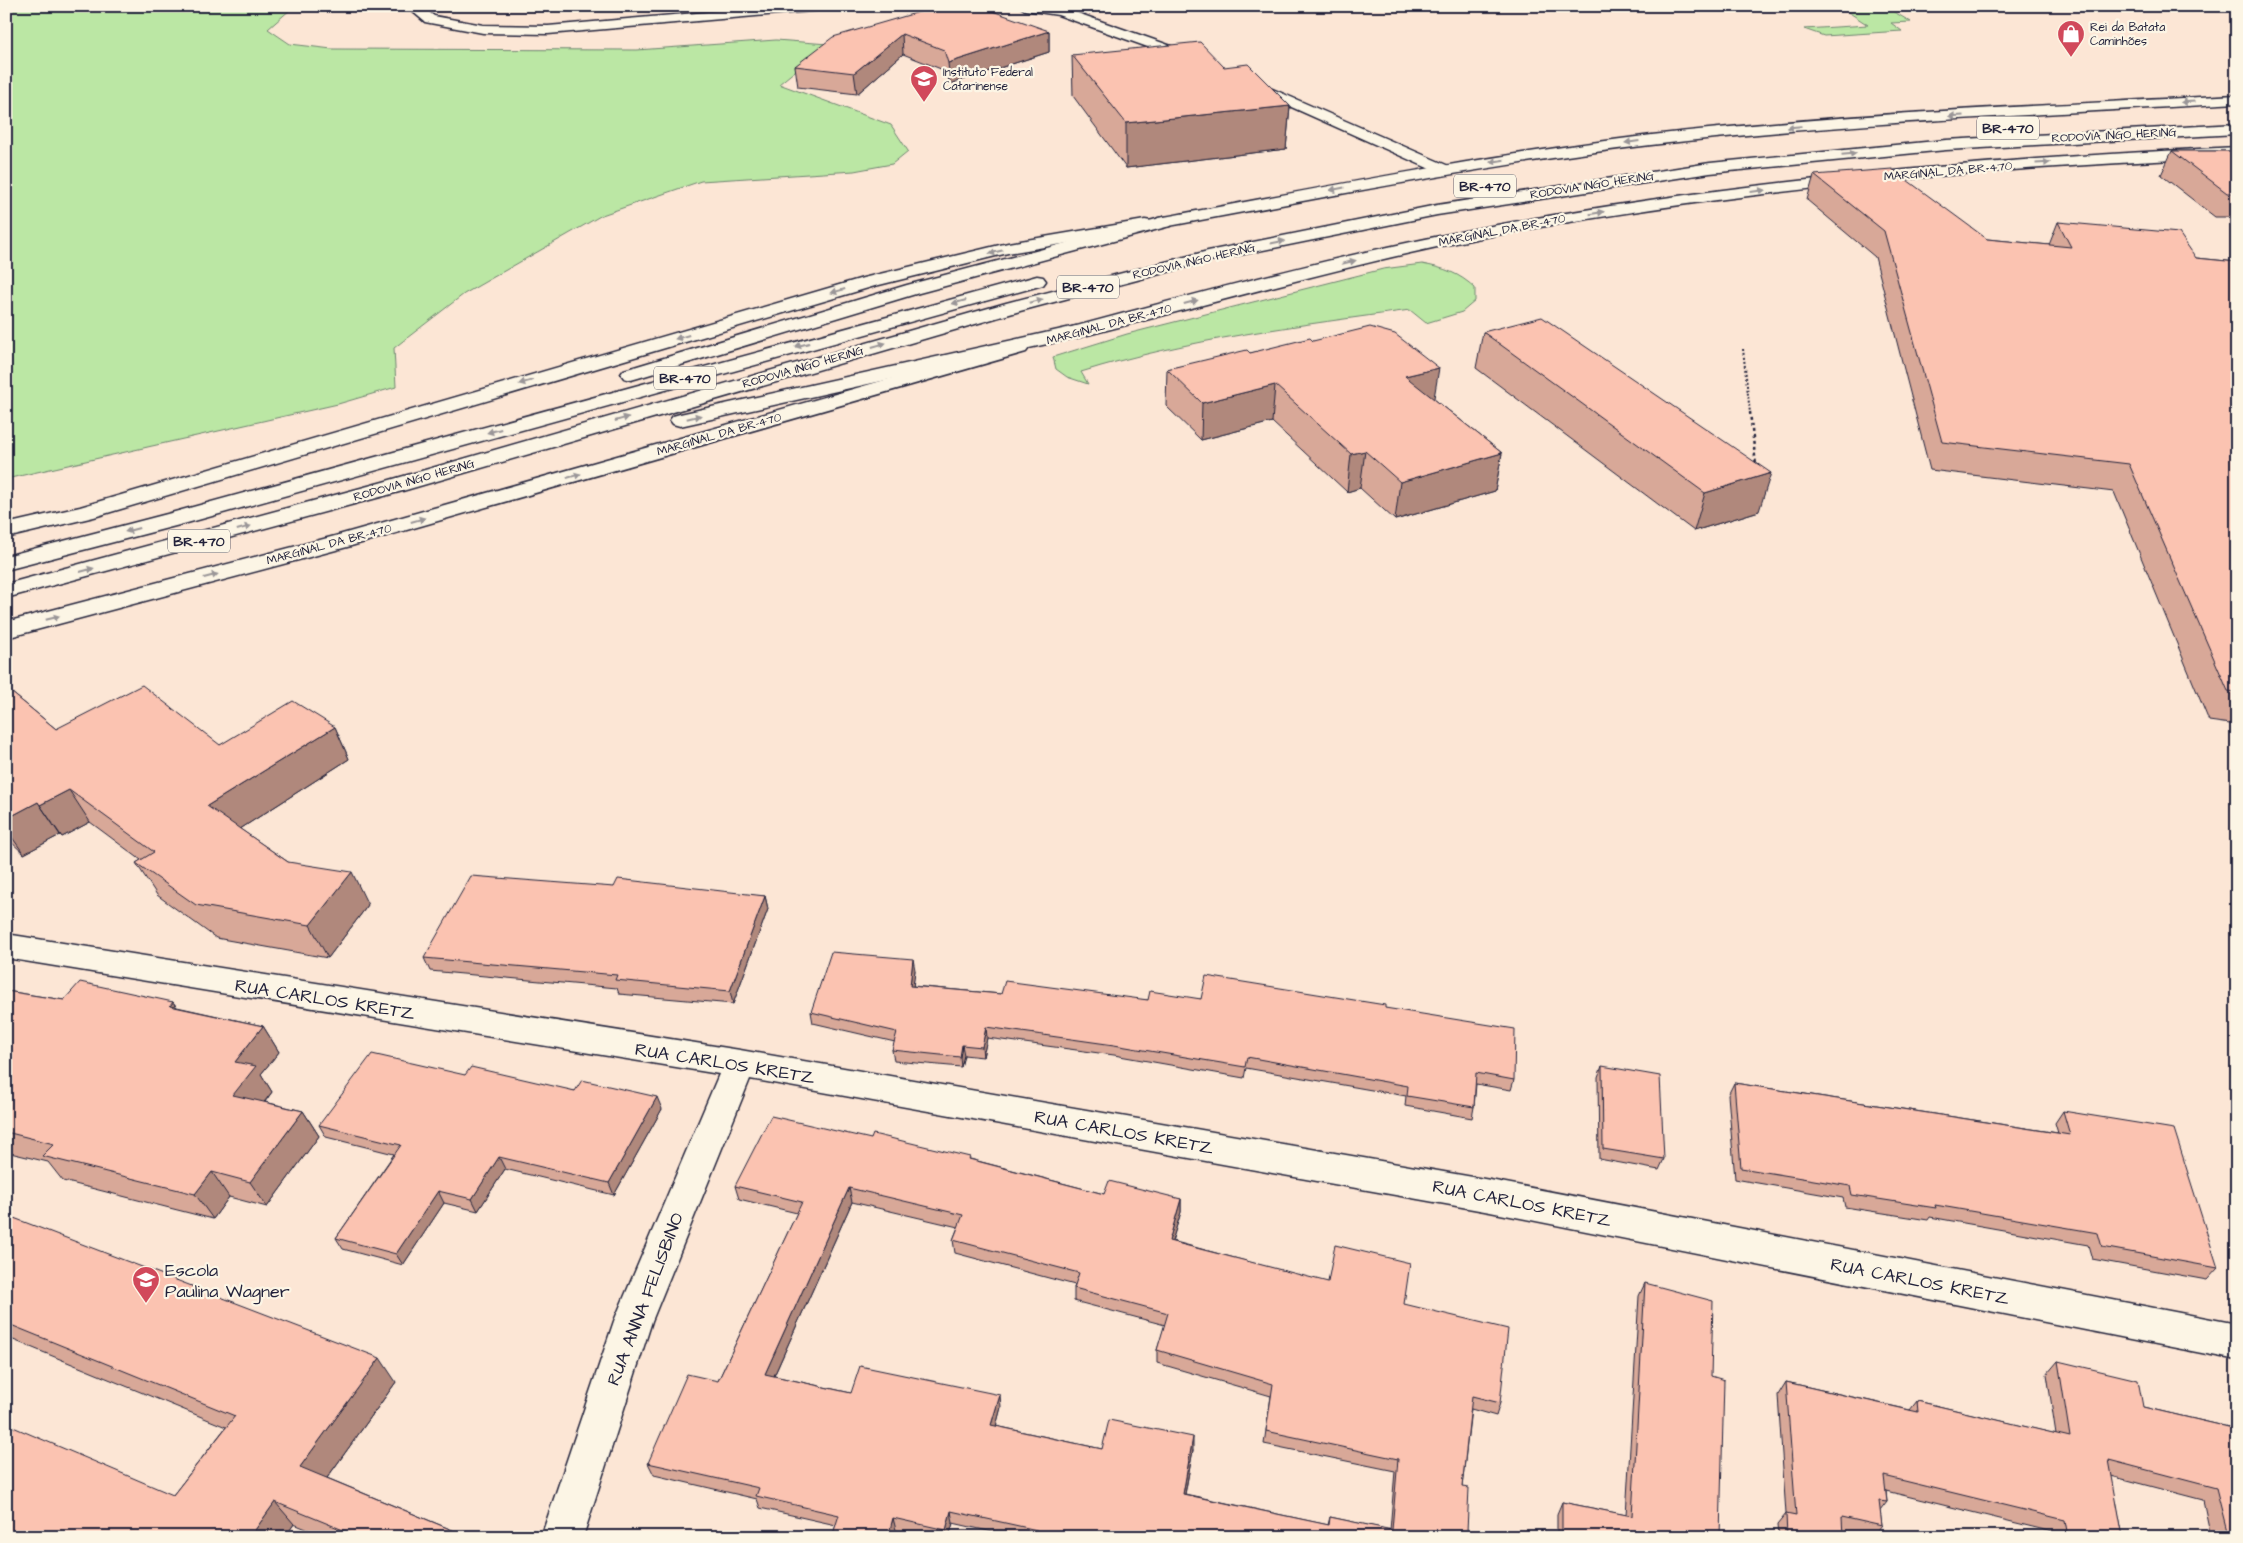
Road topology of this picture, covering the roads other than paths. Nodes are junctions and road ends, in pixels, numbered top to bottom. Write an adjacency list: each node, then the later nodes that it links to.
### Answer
1 (412, 6): 2 (main road)
2 (824, 6)
3 (1025, 6): 4 (main road)
4 (1209, 66)
5 (1236, 77): 11 (main road)
6 (2237, 99): 11 (main road, one-way to 11)
7 (2237, 117): 10 (main road, RODOVIA INGO HERING / BR-470)
8 (2237, 130): 17 (main road, RODOVIA INGO HERING / BR-470, one-way to 8)
9 (2237, 152): 16 (main road, MARGINAL DA BR-470, one-way to 9)
10 (1606, 166)
11 (1445, 170): 14 (main road, one-way to 14)
12 (1577, 171): 13 (main road, RODOVIA INGO HERING / BR-470)
13 (1422, 196)
14 (1164, 222): 18 (main road); 19 (main road, one-way to 19)
15 (1232, 235): 18 (main road, RODOVIA INGO HERING / BR-470, one-way to 18)
16 (1076, 332): 17 (main road, one-way to 16); 22 (main road, MARGINAL DA BR-470, one-way to 16)
17 (391, 487): 21 (main road, RODOVIA INGO HERING / BR-470, one-way to 17)
18 (179, 518): 20 (main road, RODOVIA INGO HERING / BR-470, one-way to 20)
19 (6, 531)
20 (6, 563)
21 (6, 591)
22 (6, 630)
23 (6, 946): 24 (main road, RUA CARLOS KRETZ)
24 (740, 1064): 25 (main road, RUA CARLOS KRETZ); 26 (main road, RUA ANNA FELISBINO)
25 (2237, 1342)
26 (562, 1537)

